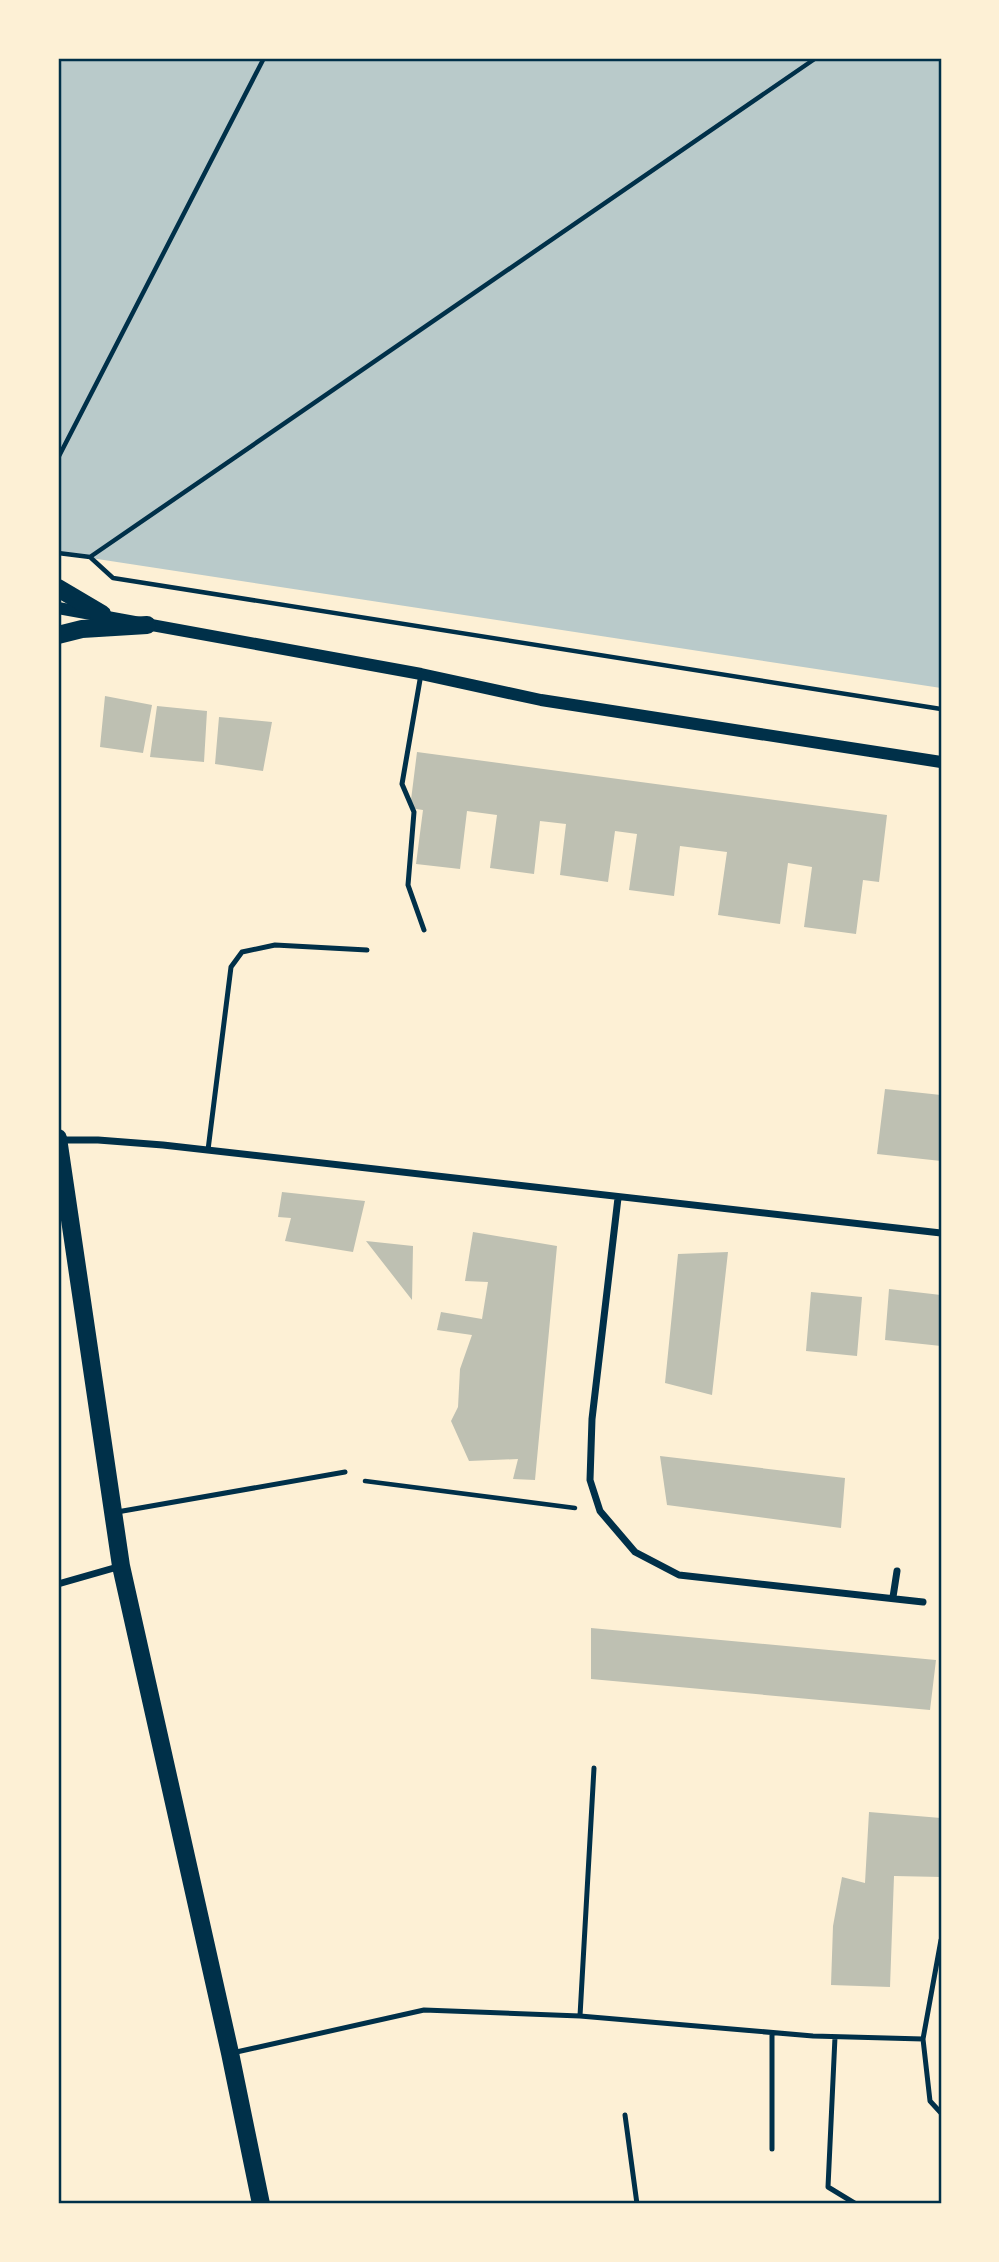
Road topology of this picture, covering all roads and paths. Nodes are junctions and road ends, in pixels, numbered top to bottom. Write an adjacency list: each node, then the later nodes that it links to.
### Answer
1 (264, 58): 3 (path)
2 (816, 58): 5 (path)
3 (58, 458)
4 (58, 553): 5 (path)
5 (90, 557): 12 (path)
6 (58, 588): 8 (main road)
7 (58, 608): 8 (street)
8 (102, 614): 9 (street)
9 (147, 625): 10 (main road); 11 (street)
10 (58, 635)
11 (421, 674): 13 (street); 14 (lane)
12 (941, 709)
13 (941, 762)
14 (424, 930)
15 (367, 950): 17 (lane)
16 (58, 1139): 17 (street); 22 (main road)
17 (208, 1150): 18 (street)
18 (618, 1198): 19 (street); 21 (street)
19 (941, 1233)
20 (345, 1472): 21 (path); 22 (lane)
21 (600, 1511): 26 (street)
22 (114, 1512): 23 (main road)
23 (121, 1566): 25 (street); 34 (main road)
24 (897, 1571): 26 (street)
25 (58, 1584)
26 (892, 1597): 27 (street)
27 (923, 1602)
28 (594, 1768): 30 (lane)
29 (941, 1940): 33 (lane)
30 (580, 2017): 31 (lane); 34 (lane)
31 (772, 2033): 32 (lane); 37 (lane)
32 (835, 2037): 33 (lane); 40 (lane)
33 (923, 2039): 35 (lane)
34 (230, 2053): 38 (main road)
35 (941, 2113)
36 (625, 2115): 39 (lane)
37 (772, 2150)
38 (261, 2204)
39 (637, 2204)
40 (856, 2204)

